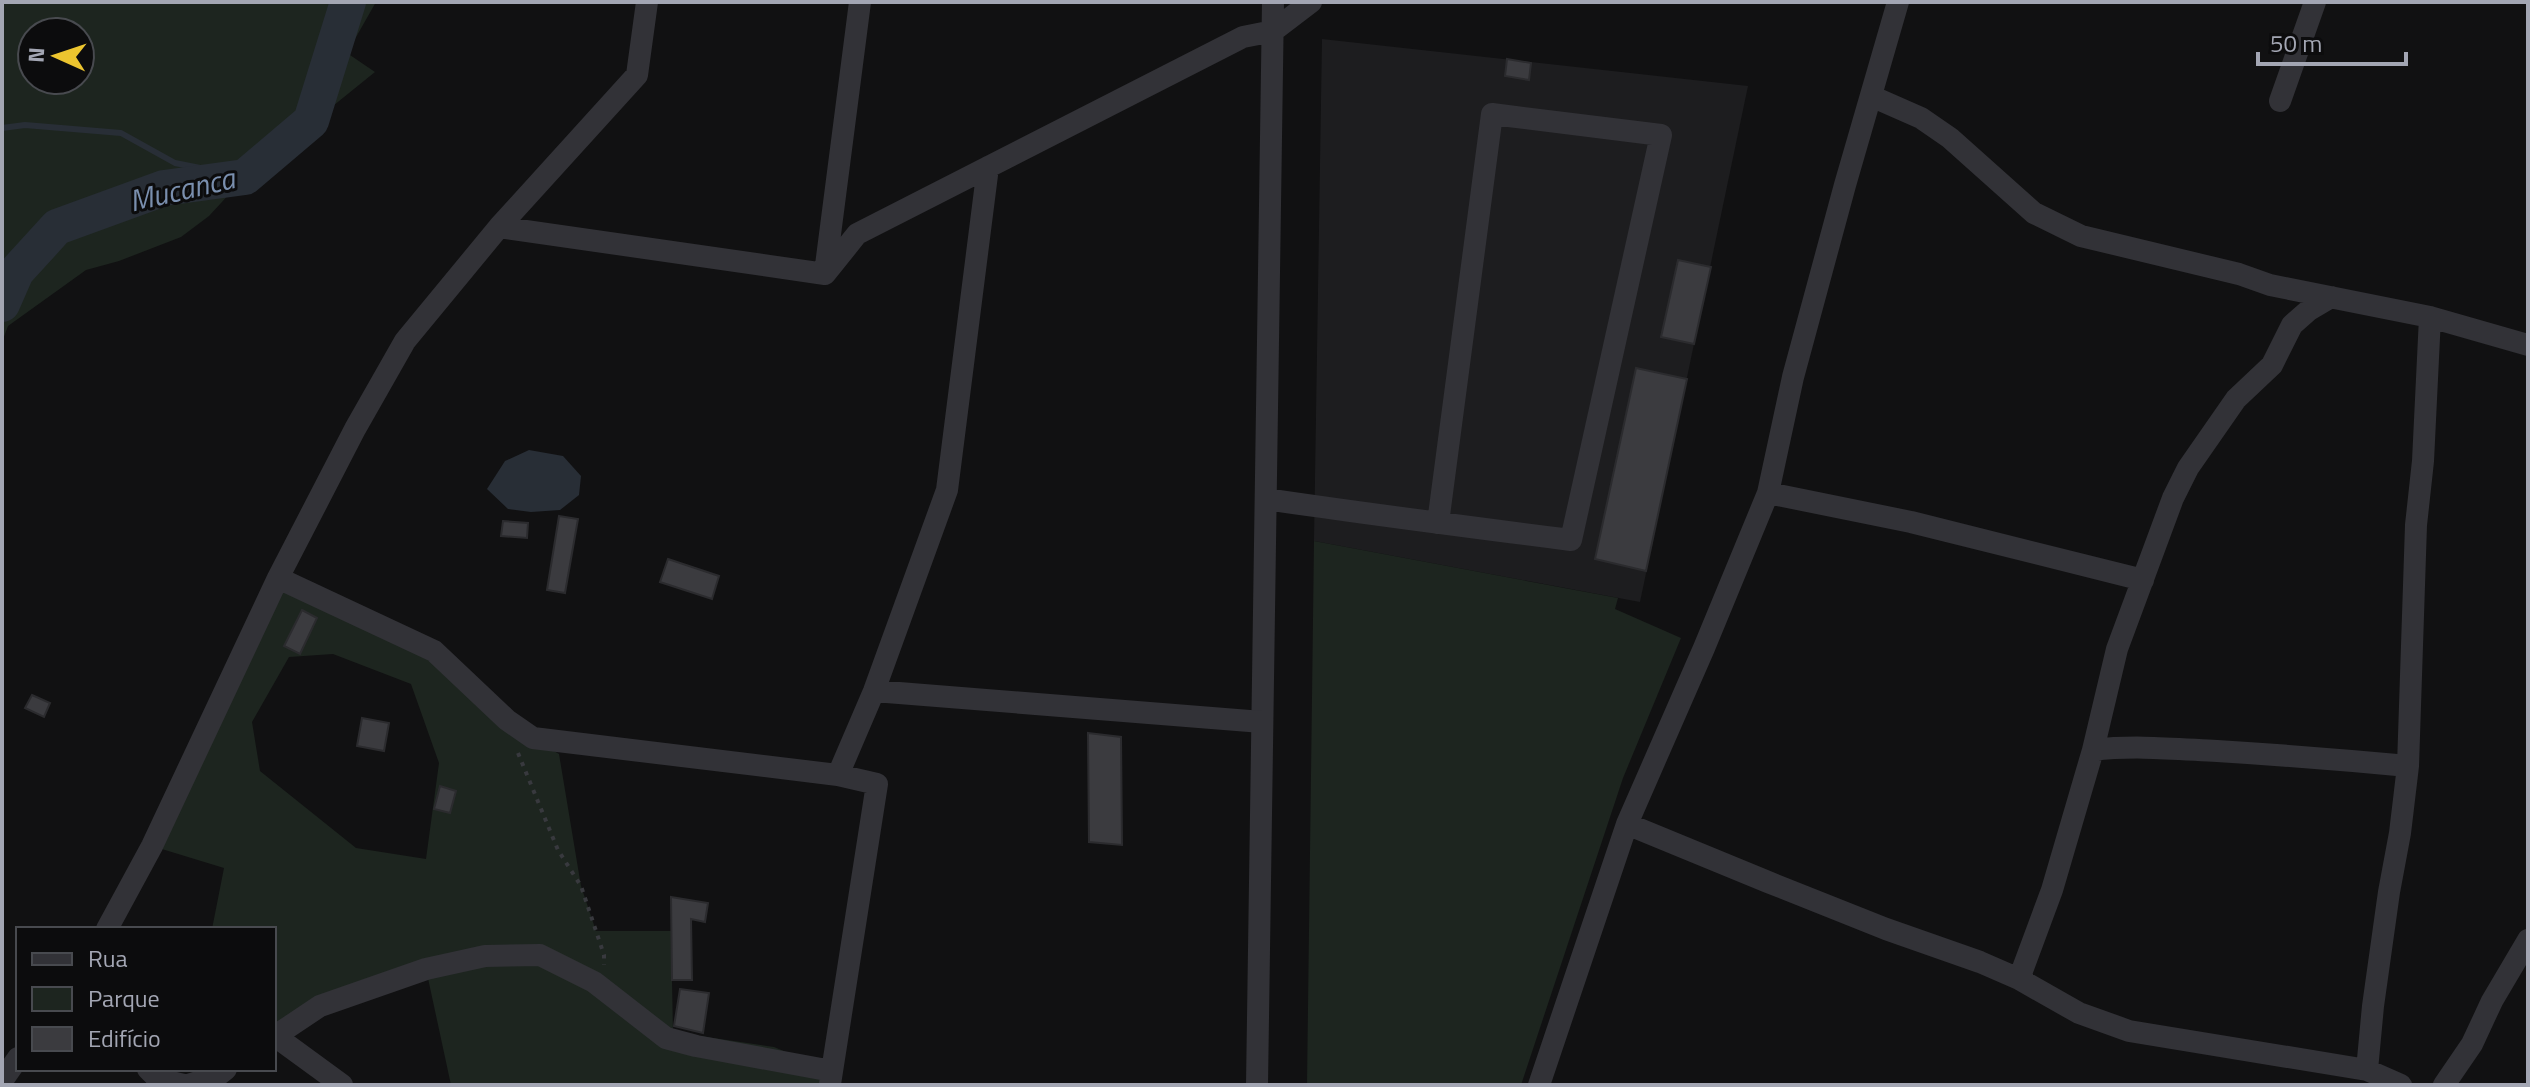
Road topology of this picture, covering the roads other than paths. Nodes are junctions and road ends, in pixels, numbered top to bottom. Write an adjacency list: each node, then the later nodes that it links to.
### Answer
1 (647, 2): 11 (street)
2 (860, 2): 12 (street)
3 (1273, 2): 7 (street)
4 (1311, 2): 7 (street)
5 (1898, 2): 8 (street)
6 (2315, 2): 9 (street)
7 (1273, 31): 10 (street); 19 (street)
8 (1871, 96): 13 (street); 18 (street)
9 (2280, 101)
10 (988, 167): 12 (street); 23 (street)
11 (499, 227): 12 (street); 21 (street)
12 (825, 274)
13 (2270, 285): 14 (street); 16 (street)
14 (2331, 297): 15 (street); 16 (street)
15 (2430, 317): 17 (street); 26 (street)
16 (2292, 325): 22 (street)
17 (2528, 345)
18 (1768, 493): 22 (street); 28 (street)
19 (1266, 499): 20 (street); 24 (street)
20 (1438, 523): 20 (street)
21 (278, 578): 27 (street); 29 (street)
22 (2143, 580): 25 (street)
23 (874, 691): 24 (street); 27 (street)
24 (1262, 722): 42 (street)
25 (2093, 750): 26 (street); 31 (street)
26 (2408, 766): 35 (street)
27 (838, 775): 38 (street)
28 (1627, 824): 31 (street); 43 (street)
29 (108, 927)
30 (2528, 940): 45 (street)
31 (2019, 979): 35 (street)
32 (276, 1035): 38 (street)
33 (276, 1037): 41 (street)
34 (16, 1061): 39 (street)
35 (2367, 1070): 44 (street)
36 (150, 1071): 40 (street)
37 (223, 1071): 40 (street)
38 (831, 1078)
39 (2, 1081)
40 (186, 1085)
41 (342, 1085)
42 (1257, 1085)
43 (1539, 1085)
44 (2401, 1085)
45 (2444, 1085)

